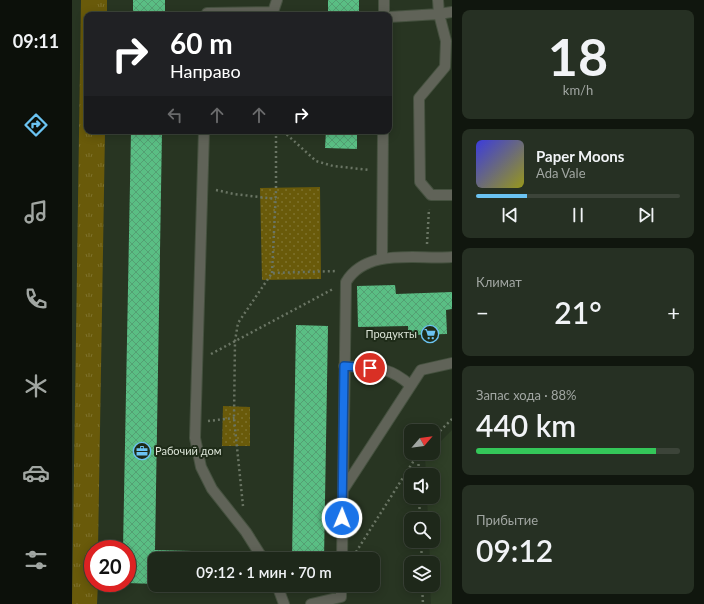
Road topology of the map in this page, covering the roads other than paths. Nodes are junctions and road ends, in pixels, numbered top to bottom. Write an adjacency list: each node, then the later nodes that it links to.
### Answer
1 (277, 0): 5 (lane)
2 (384, 0): 7 (lane)
3 (438, 0): 9 (lane)
4 (207, 12): 6 (lane)
5 (273, 12)
6 (273, 12)
7 (384, 12)
8 (452, 12): 9 (lane)
9 (439, 14): 10 (lane); 11 (lane)
10 (392, 17)
11 (449, 41): 14 (lane)
12 (204, 134): 21 (lane)
13 (383, 134): 16 (lane)
14 (452, 195)
15 (452, 257): 16 (lane)
16 (382, 258): 18 (lane)
17 (452, 363): 19 (lane)
18 (344, 366): 19 (lane); 20 (lane)
19 (410, 385): 20 (lane)
20 (342, 490): 22 (lane)
21 (259, 552)
22 (342, 552)
23 (280, 592): 25 (lane)
24 (341, 592): 26 (lane)
25 (284, 604)
26 (311, 604)

